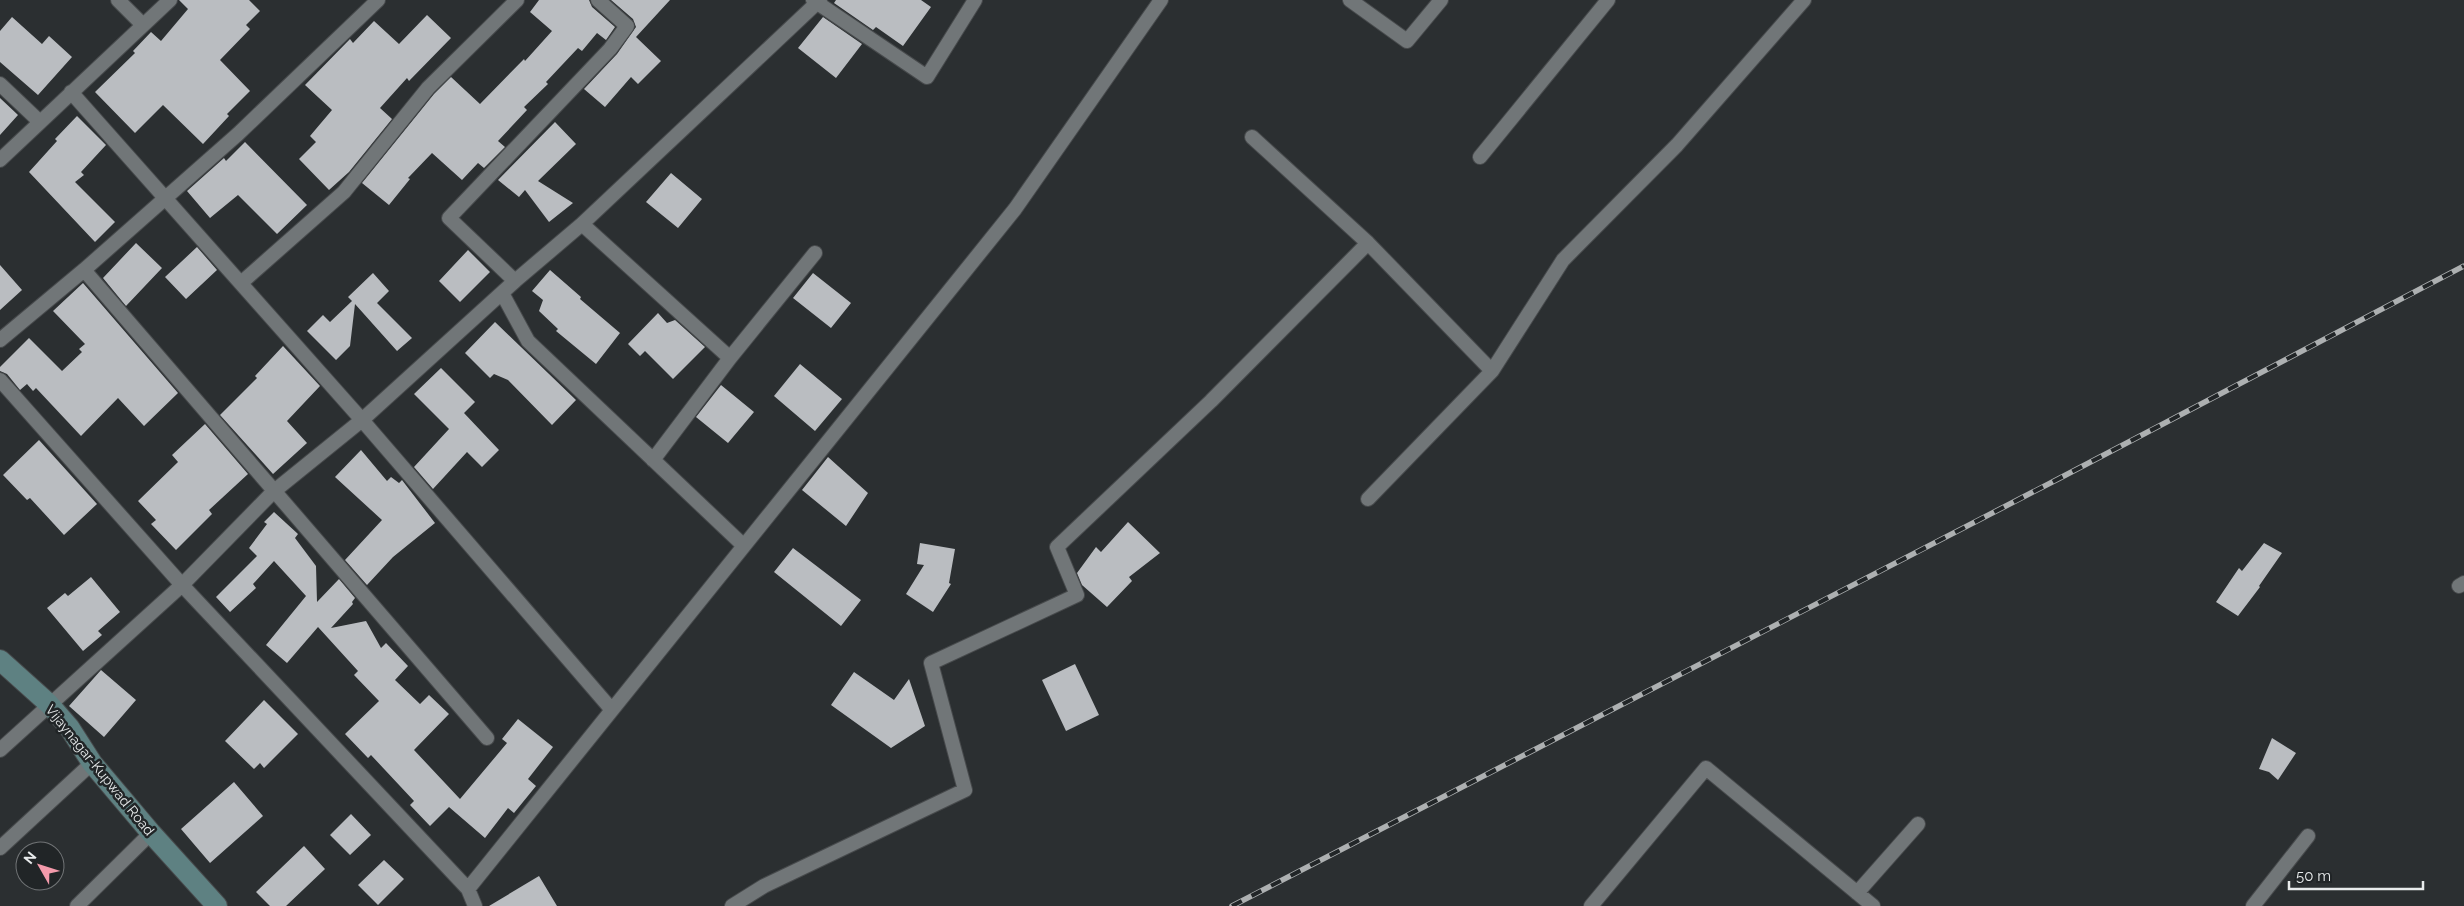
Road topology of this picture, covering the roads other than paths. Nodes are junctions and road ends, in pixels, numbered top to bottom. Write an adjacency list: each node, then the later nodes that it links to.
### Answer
1 (118, 0): 13 (street)
2 (170, 0): 13 (street)
3 (378, 0): 20 (street)
4 (517, 0): 26 (street)
5 (598, 0): 25 (street)
6 (975, 0): 12 (street)
7 (1161, 0): 36 (street)
8 (1350, 0): 9 (street)
9 (1440, 0)
10 (1608, 0): 18 (street)
11 (1804, 0): 30 (street)
12 (817, 1): 21 (street)
13 (144, 25): 15 (street)
14 (0, 84): 16 (street)
15 (72, 92): 16 (street); 20 (street)
16 (40, 122): 19 (street)
17 (1252, 137): 22 (street)
18 (1480, 157)
19 (0, 160)
20 (166, 198): 24 (street); 26 (street)
21 (582, 224): 25 (street); 29 (street)
22 (1368, 243): 30 (street); 53 (street)
23 (816, 253): 29 (street)
24 (84, 270): 28 (street); 34 (street)
25 (515, 281): 27 (street)
26 (241, 283): 32 (street)
27 (502, 293): 32 (street); 33 (street)
28 (0, 340)
29 (730, 358): 33 (street)
30 (1492, 371): 35 (street)
31 (0, 380): 37 (street)
32 (362, 420): 34 (street); 40 (street)
33 (653, 460): 36 (street)
34 (273, 492): 37 (street); 41 (street)
35 (1368, 499)
36 (744, 546): 40 (street)
37 (182, 585): 39 (street); 48 (street)
38 (0, 660): 39 (street, Vijaynagar-Kupwad Road)
39 (49, 704): 42 (street); 43 (street, Vijaynagar-Kupwad Road)
40 (612, 710): 48 (street)
41 (487, 738)
42 (0, 750)
43 (92, 763): 45 (street, Vijaynagar-Kupwad Road); 47 (street)
44 (1918, 824): 49 (street)
45 (151, 834): 50 (street); 51 (street, Vijaynagar-Kupwad Road)
46 (2308, 836): 56 (street)
47 (0, 848)
48 (468, 888): 52 (street)
49 (1857, 893): 54 (street); 55 (street)
50 (77, 906)
51 (217, 906)
52 (476, 906)
53 (732, 906)
54 (1591, 906)
55 (1873, 906)
56 (2253, 906)

